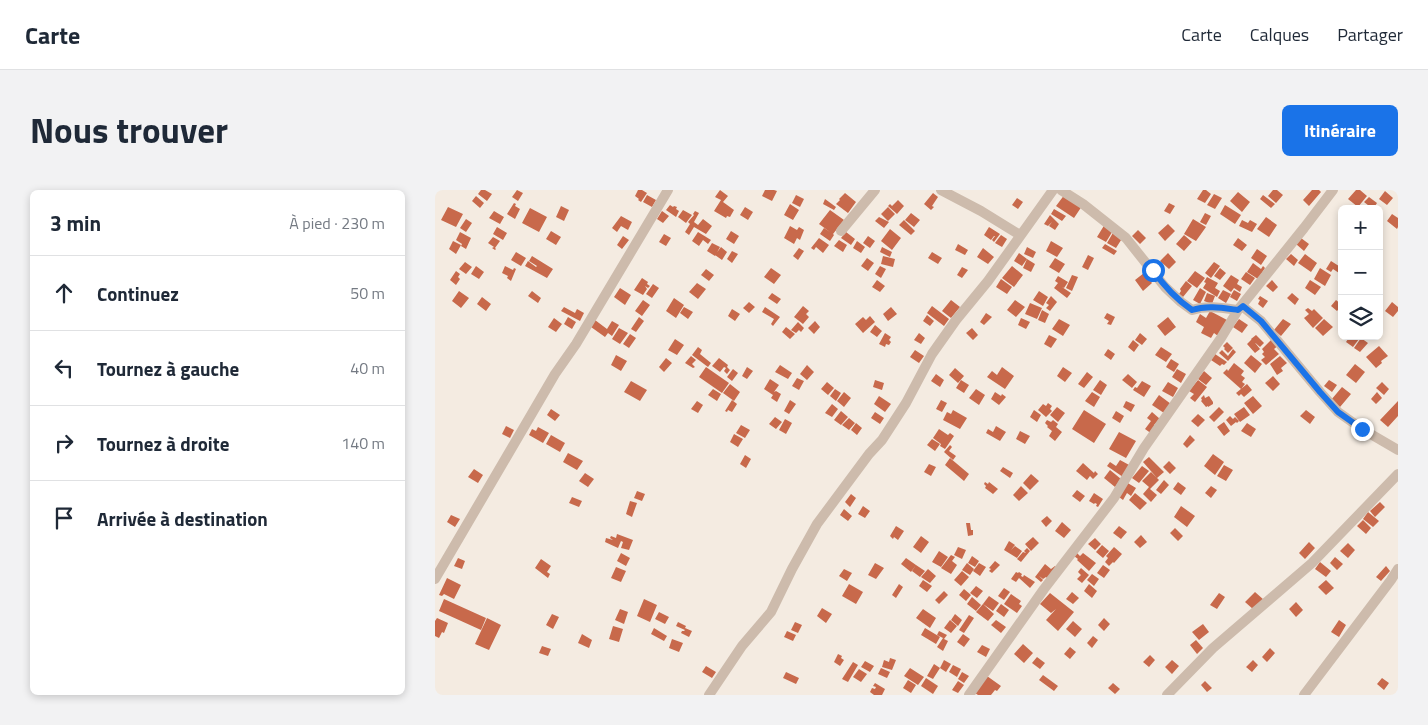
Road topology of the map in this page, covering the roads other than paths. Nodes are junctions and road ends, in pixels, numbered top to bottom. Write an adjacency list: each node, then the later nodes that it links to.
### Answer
1 (668, 190): 13 (street)
2 (875, 190): 7 (street)
3 (941, 190): 8 (street)
4 (1053, 190): 8 (street)
5 (1061, 190): 9 (street)
6 (1333, 190): 9 (street)
7 (841, 231)
8 (1020, 235): 14 (street)
9 (1240, 308): 10 (street); 15 (street)
10 (1398, 450)
11 (1398, 474): 16 (street)
12 (1398, 569): 17 (street)
13 (435, 579)
14 (709, 695)
15 (969, 695)
16 (1167, 695)
17 (1304, 695)

